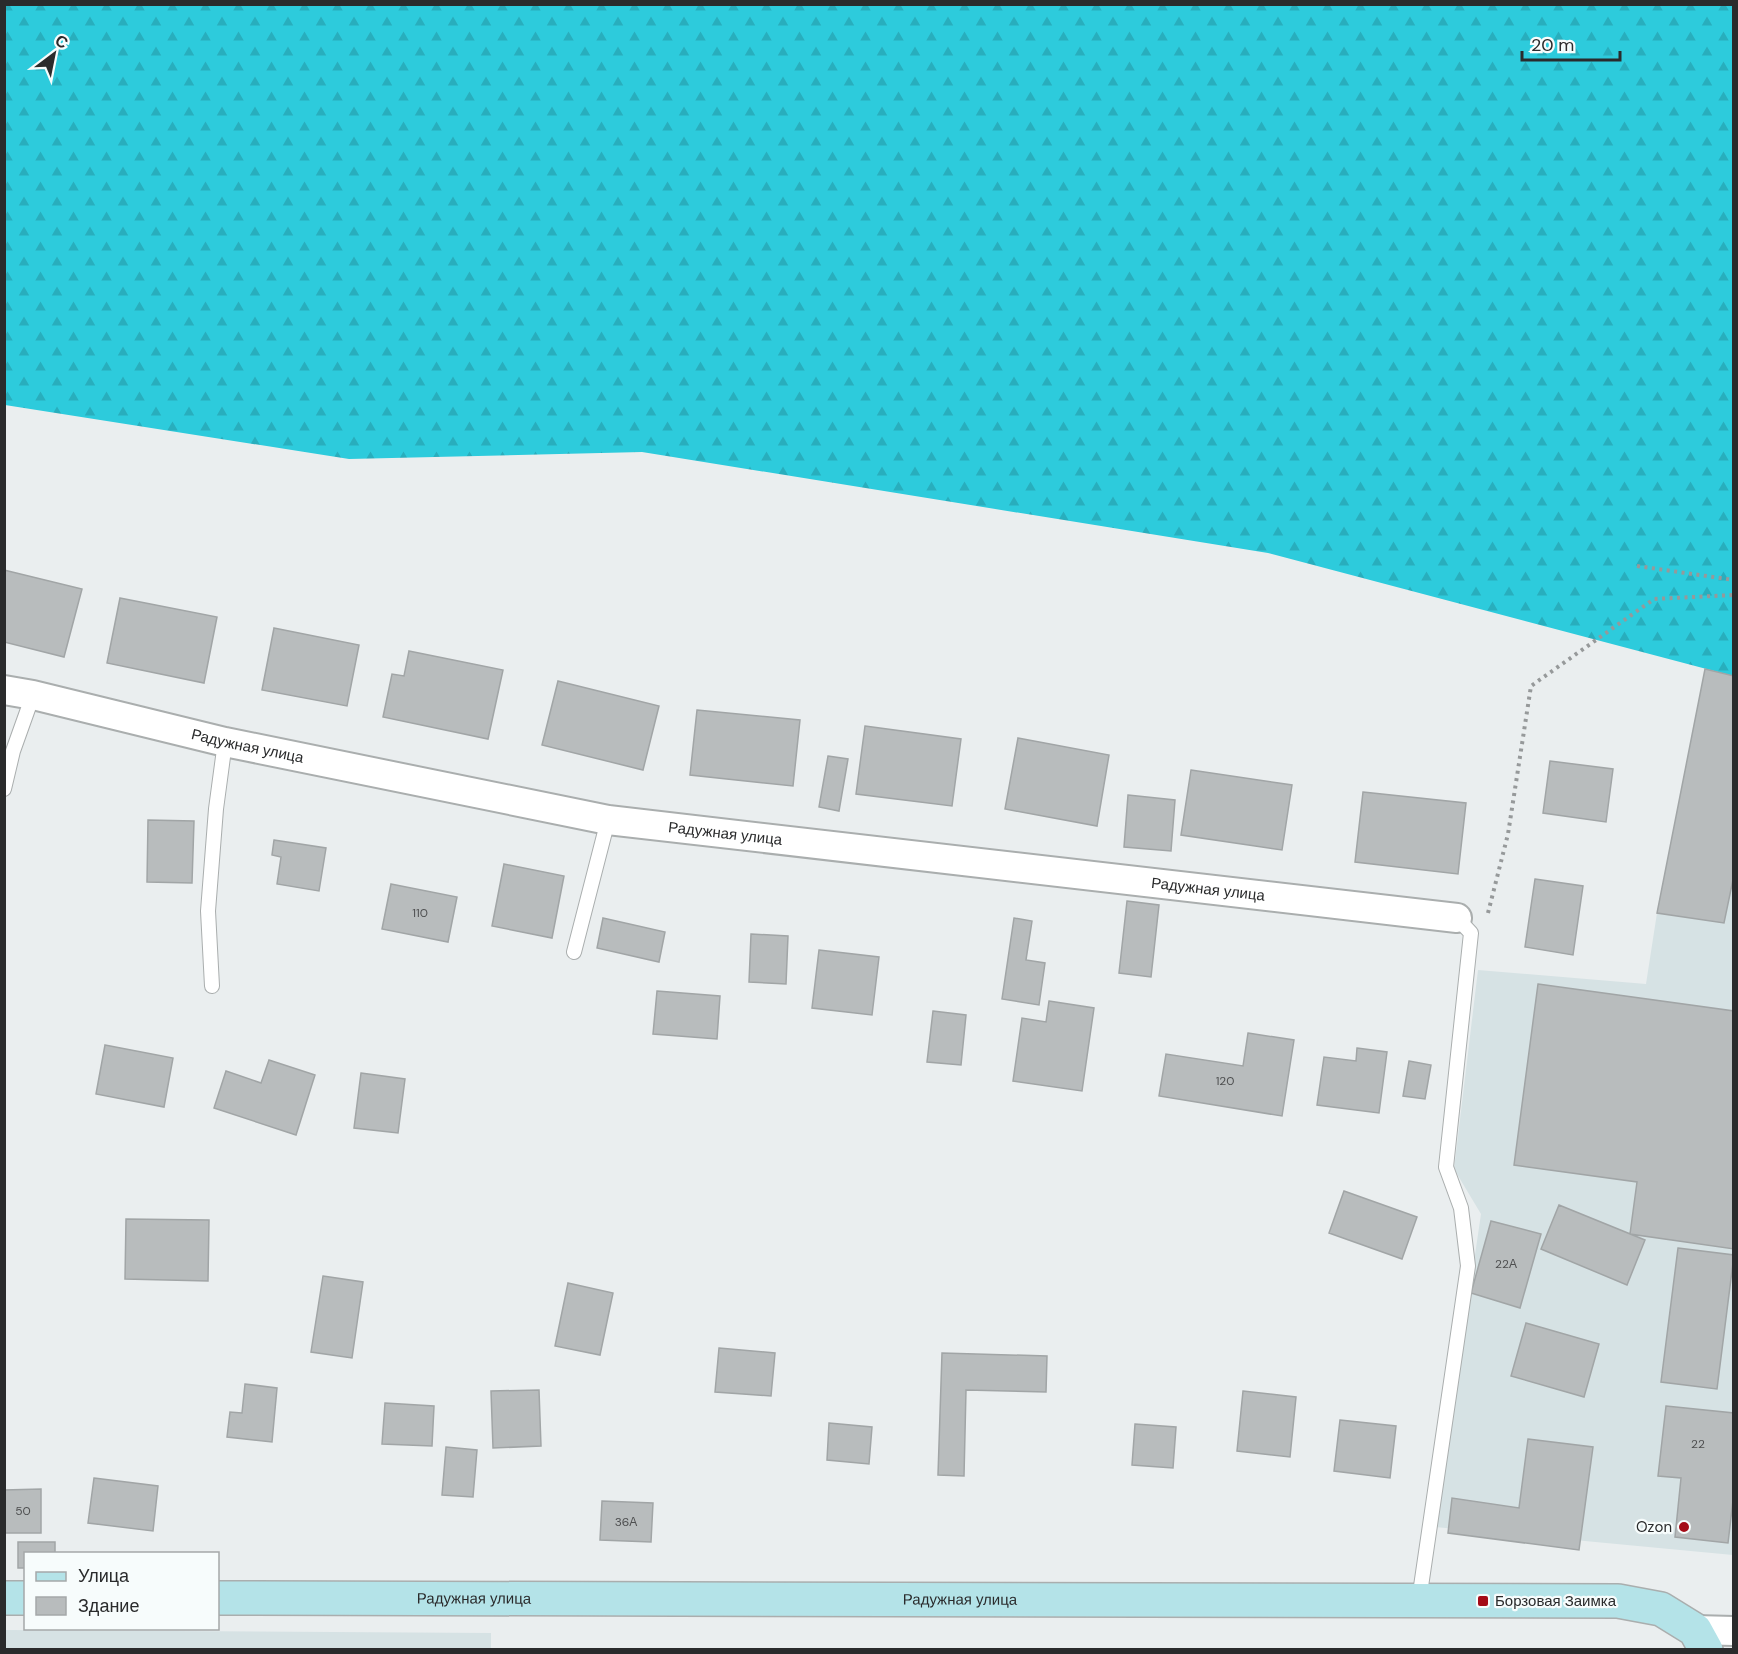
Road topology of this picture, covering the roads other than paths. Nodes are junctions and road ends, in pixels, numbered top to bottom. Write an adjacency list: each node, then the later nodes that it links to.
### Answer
1 (4, 690): 2 (street, Радужная улица)
2 (33, 694): 3 (street, Радужная улица); 4 (lane)
3 (225, 742): 5 (street, Радужная улица); 8 (lane)
4 (4, 789)
5 (608, 820): 6 (street, Радужная улица); 7 (lane)
6 (1456, 918): 12 (lane)
7 (574, 952)
8 (212, 986)
9 (4, 1598): 10 (main road)
10 (24, 1598)
11 (219, 1598): 12 (main road, Радужная улица)
12 (1419, 1600): 14 (main road, Радужная улица)
13 (1734, 1631): 14 (street, Радужная улица)
14 (1701, 1640)

